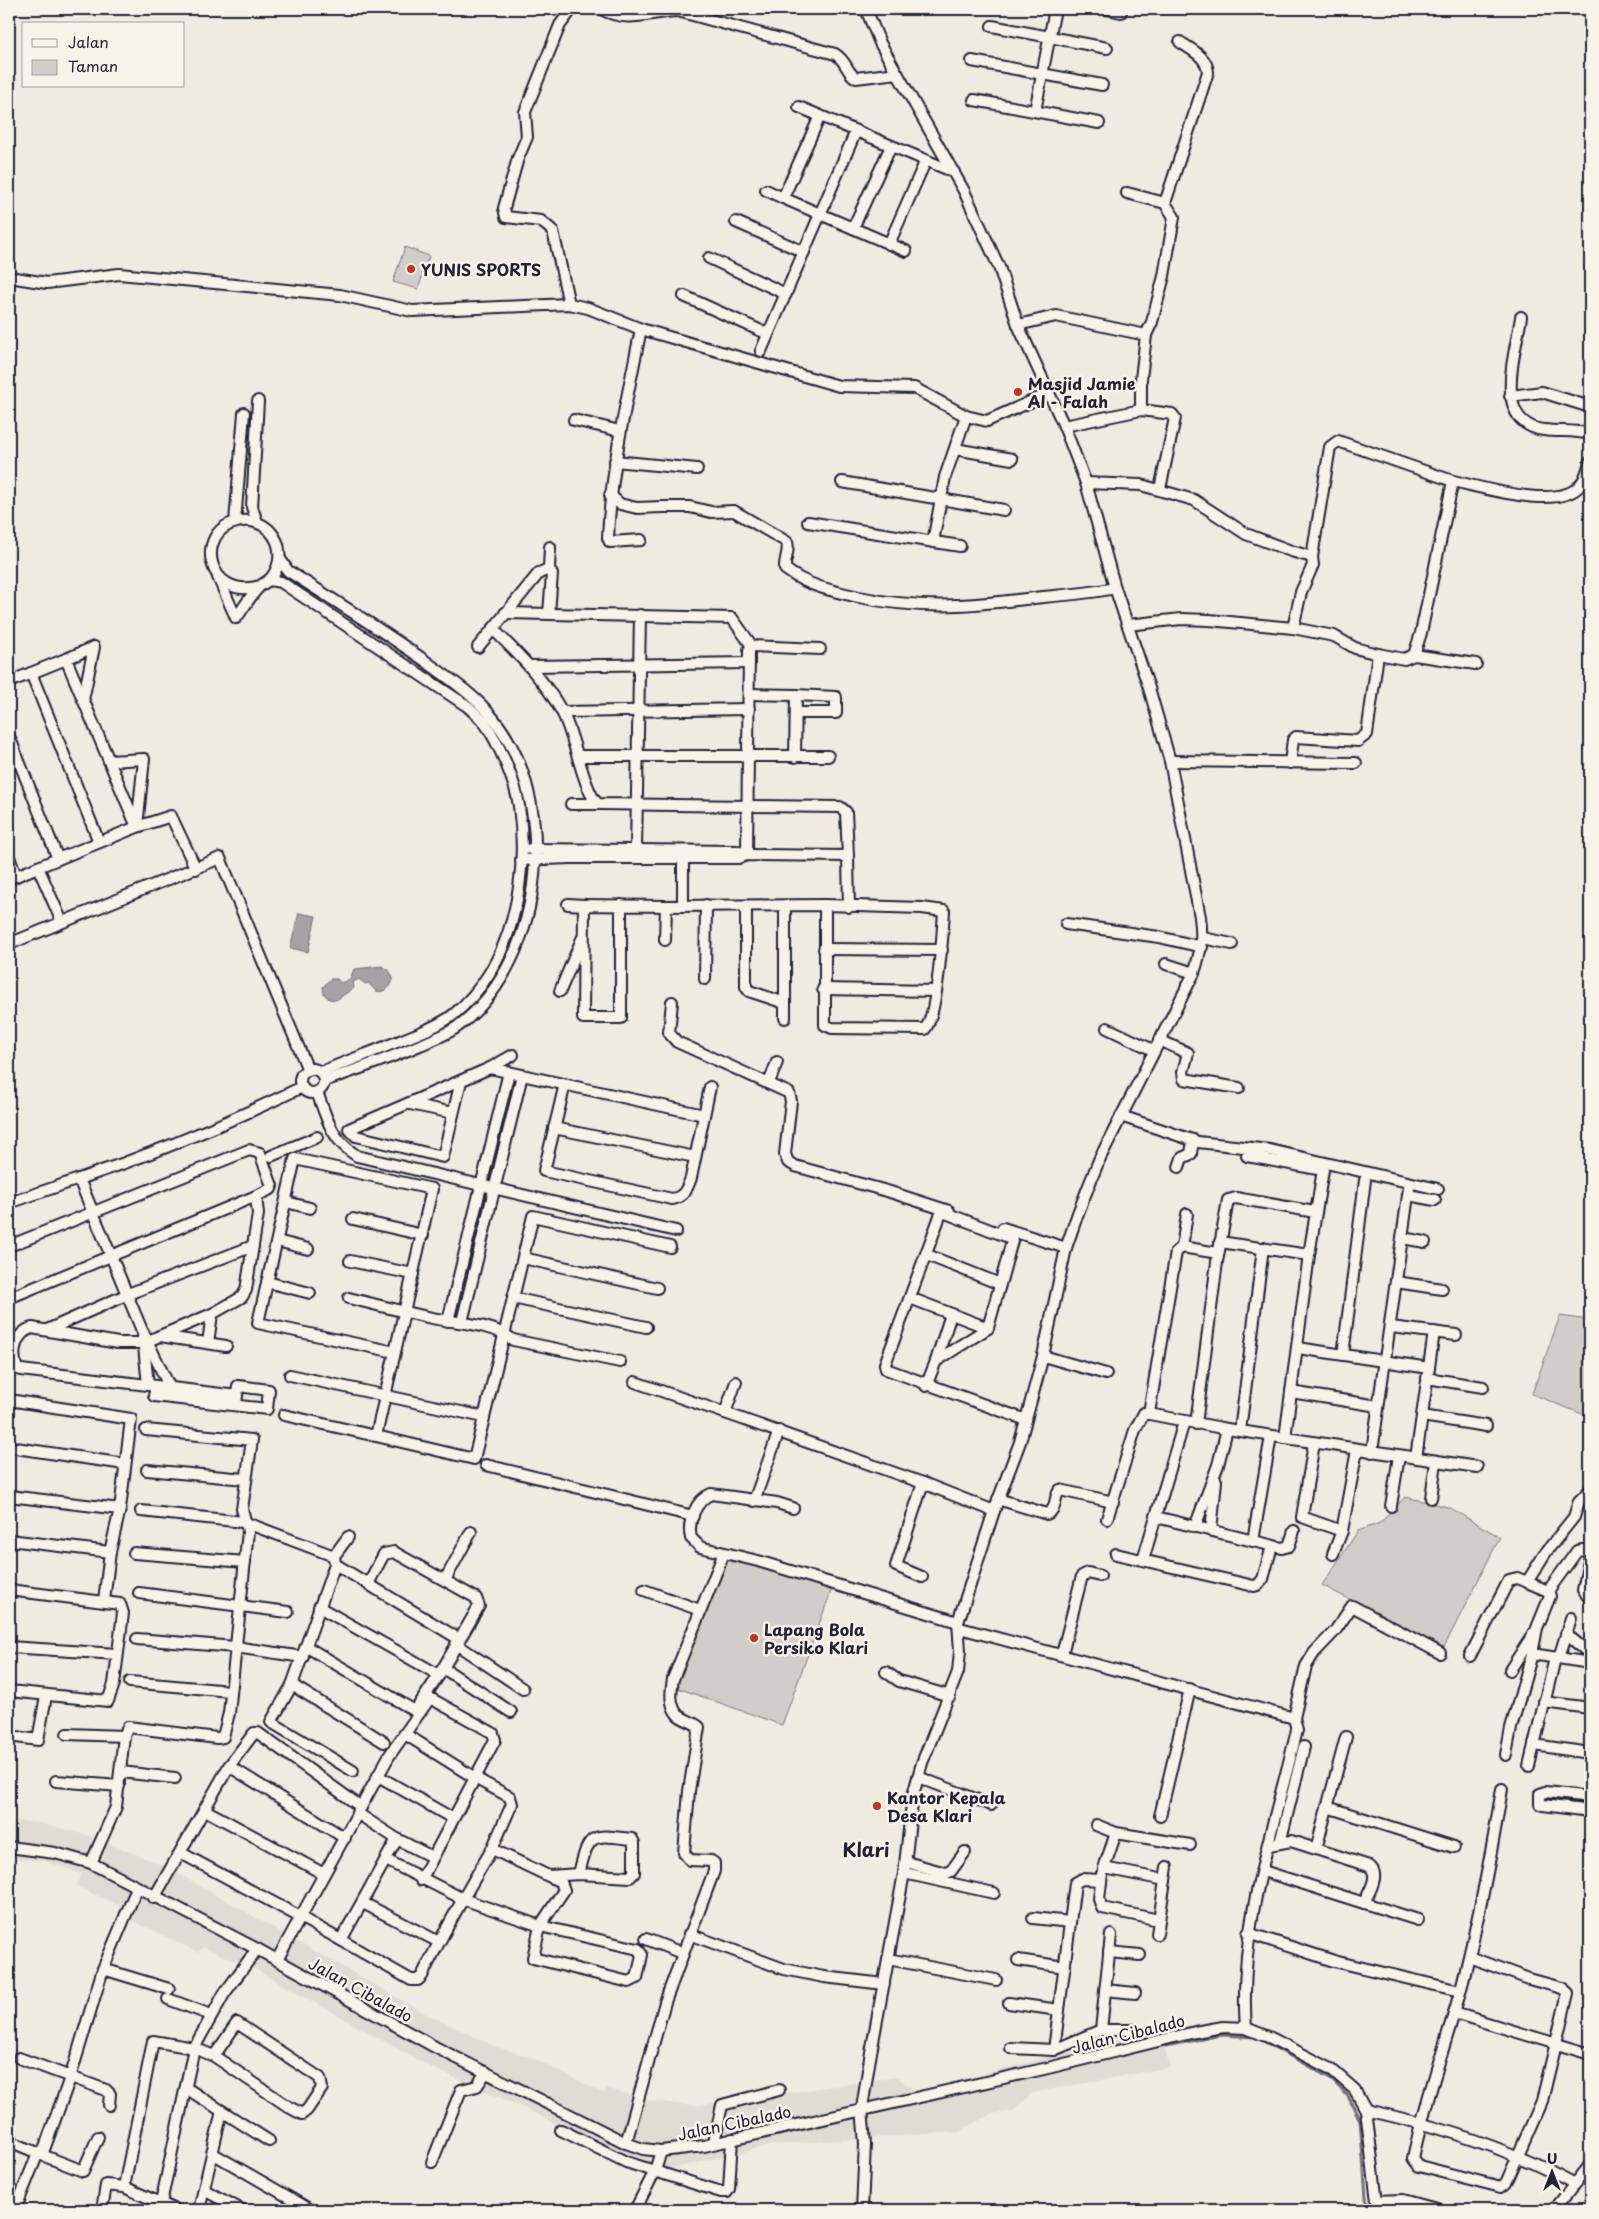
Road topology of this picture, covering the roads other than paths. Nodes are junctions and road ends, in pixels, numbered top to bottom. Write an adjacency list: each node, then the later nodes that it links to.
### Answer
1 (572, 9): 38 (street)
2 (601, 9): 12 (street)
3 (866, 9): 12 (street)
4 (1055, 9): 8 (street)
5 (1107, 9): 6 (street)
6 (1122, 12)
7 (992, 26): 8 (street)
8 (1050, 37): 10 (street); 13 (street)
9 (1180, 42): 27 (street)
10 (1107, 48)
11 (972, 61): 13 (street)
12 (897, 73): 23 (street)
13 (1042, 74): 14 (street); 17 (street)
14 (1102, 85)
15 (974, 100): 17 (street)
16 (799, 108): 18 (street)
17 (1035, 111): 19 (street)
18 (820, 116): 20 (street); 26 (street)
19 (1099, 123)
20 (856, 131): 21 (street); 28 (street)
21 (891, 146): 22 (street); 30 (street)
22 (926, 160): 23 (street); 31 (street)
23 (954, 172): 40 (street)
24 (766, 190): 26 (street)
25 (1127, 193): 27 (street)
26 (783, 198): 28 (street)
27 (1165, 203): 43 (street)
28 (820, 214): 30 (street); 32 (street)
29 (736, 222): 32 (street)
30 (853, 228): 31 (street)
31 (889, 244): 33 (street)
32 (804, 252): 36 (street)
33 (906, 252)
34 (709, 258): 36 (street)
35 (9, 277): 38 (street)
36 (786, 294): 42 (street)
37 (684, 296): 42 (street)
38 (569, 304): 41 (street)
39 (1521, 317): 46 (street)
40 (1018, 325): 43 (street); 45 (street)
41 (641, 329): 51 (street); 54 (street)
42 (768, 334): 44 (street)
43 (1146, 335): 49 (street)
44 (761, 351)
45 (1048, 394): 51 (street); 53 (street)
46 (1510, 396): 48 (street); 55 (street)
47 (258, 401): 69 (street)
48 (1590, 407)
49 (1141, 410): 53 (street); 64 (street)
50 (244, 413): 68 (street)
51 (966, 416): 56 (street)
52 (574, 420): 54 (street)
53 (1064, 426): 63 (street)
54 (620, 431): 58 (street)
55 (1590, 434)
56 (955, 449): 57 (street); 66 (street)
57 (1012, 459)
58 (615, 461): 60 (street); 65 (street)
59 (1590, 462): 61 (street)
60 (697, 470)
61 (1453, 481): 75 (street); 94 (street)
62 (842, 482): 66 (street)
63 (1086, 484): 64 (street); 81 (street)
64 (1160, 489): 75 (street)
65 (610, 495): 71 (street); 81 (street)
66 (941, 499): 67 (street); 72 (street)
67 (1004, 510)
68 (235, 522): 69 (street); 78 (street)
69 (257, 522): 76 (street)
70 (808, 522): 72 (street)
71 (641, 540)
72 (933, 542): 73 (street)
73 (960, 546)
74 (550, 547): 77 (street)
75 (1312, 557): 86 (street)
76 (280, 559): 79 (street); 88 (street)
77 (549, 568): 82 (street); 83 (street)
78 (218, 577): 80 (street); 80 (street)
79 (269, 580): 80 (street); 93 (street)
80 (260, 586)
81 (1115, 588): 85 (street)
82 (505, 613): 83 (street); 87 (street)
83 (549, 614): 84 (street)
84 (640, 615): 89 (street); 97 (street)
85 (1128, 625): 86 (street); 118 (street)
86 (1293, 628): 92 (street)
87 (492, 629): 90 (street); 99 (street)
88 (400, 643): 93 (street); 109 (street)
89 (752, 646): 91 (street); 96 (street)
90 (478, 647)
91 (820, 649)
92 (1378, 654): 94 (street); 119 (street)
93 (391, 655): 110 (street)
94 (1414, 655): 98 (street)
95 (66, 659): 100 (street); 104 (street); 104 (street)
96 (749, 663): 97 (street); 102 (street)
97 (638, 664): 99 (street); 106 (street)
98 (1476, 664)
99 (530, 666): 107 (street)
100 (31, 673): 101 (street); 126 (street)
101 (9, 682)
102 (749, 694): 103 (street); 105 (street)
103 (796, 695): 108 (street); 108 (street)
104 (83, 700): 117 (street)
105 (749, 709): 106 (street); 113 (street)
106 (637, 710): 107 (street); 115 (street)
107 (562, 712): 112 (street)
108 (796, 713): 116 (street)
109 (498, 725): 110 (street); 128 (street)
110 (489, 732): 127 (street)
111 (9, 736): 135 (street)
112 (579, 756): 115 (street); 122 (street)
113 (748, 756): 115 (street); 116 (street); 124 (street)
114 (828, 756): 116 (street)
115 (639, 757): 123 (street)
116 (796, 757)
117 (109, 761): 125 (street); 125 (street)
118 (1170, 761): 119 (street); 155 (street)
119 (1290, 763): 120 (street)
120 (1356, 763)
121 (571, 804): 122 (street)
122 (598, 804): 123 (street)
123 (637, 804): 124 (street); 129 (street)
124 (747, 806): 132 (street); 133 (street)
125 (136, 827): 126 (street); 139 (street)
126 (99, 842): 135 (street)
127 (521, 849): 128 (street); 136 (street)
128 (534, 849): 130 (street); 137 (street)
129 (636, 851): 130 (street); 131 (street)
130 (570, 854): 131 (street); 137 (street)
131 (683, 854): 132 (street); 146 (street)
132 (747, 854): 133 (street)
133 (848, 856): 150 (street)
134 (9, 857): 140 (street)
135 (58, 859): 138 (street)
136 (521, 860): 137 (street); 171 (street)
137 (535, 860): 174 (street)
138 (38, 867): 140 (street); 151 (street)
139 (196, 868): 151 (street); 177 (street)
140 (12, 877)
141 (568, 904): 142 (street)
142 (584, 905): 143 (street); 153 (street)
143 (621, 905): 145 (street); 153 (street)
144 (825, 905): 149 (street); 150 (street); 158 (street)
145 (666, 906): 146 (street); 154 (street)
146 (683, 906): 147 (street)
147 (706, 906): 148 (street); 162 (street)
148 (746, 906): 149 (street); 167 (street)
149 (785, 907): 167 (street)
150 (849, 907): 159 (street)
151 (62, 922): 156 (street)
152 (1066, 924): 155 (street)
153 (583, 935): 164 (street)
154 (665, 940)
155 (1202, 943): 157 (street); 161 (street)
156 (9, 944)
157 (1232, 944)
158 (824, 949): 159 (street); 163 (street)
159 (942, 950): 165 (street)
160 (1166, 964): 161 (street)
161 (1194, 973): 170 (street)
162 (705, 979)
163 (823, 989): 165 (street); 165 (street)
164 (560, 991)
165 (935, 991)
166 (672, 1002): 182 (street)
167 (784, 1003): 168 (street)
168 (784, 1018)
169 (1107, 1028): 172 (street)
170 (1159, 1040): 172 (street); 186 (street)
171 (381, 1048): 174 (street); 180 (street)
172 (1153, 1050): 191 (street)
173 (513, 1056): 176 (street)
174 (384, 1059): 180 (street)
175 (777, 1062): 182 (street)
176 (490, 1068): 178 (street); 181 (street)
177 (308, 1070): 180 (street); 184 (street)
178 (509, 1072): 179 (street); 203 (street)
179 (522, 1075): 183 (street); 204 (street)
180 (322, 1077): 187 (street)
181 (461, 1081): 188 (street); 189 (street)
182 (769, 1083): 212 (street)
183 (565, 1084): 190 (street); 192 (street)
184 (302, 1086): 187 (street); 201 (street)
185 (710, 1086): 190 (street)
186 (1239, 1088)
187 (317, 1092): 203 (street)
188 (410, 1104): 189 (street); 189 (street)
189 (453, 1113)
190 (704, 1115): 198 (street)
191 (1121, 1116): 194 (street); 226 (street)
192 (554, 1128): 198 (street); 198 (street)
193 (317, 1137): 195 (street)
194 (1193, 1140): 200 (street); 205 (street)
195 (295, 1146): 196 (street); 199 (street)
196 (271, 1156)
197 (1247, 1156): 213 (street)
198 (695, 1157)
199 (302, 1161): 208 (street); 217 (street)
200 (1179, 1167)
201 (79, 1180): 209 (street); 211 (street)
202 (1365, 1180): 265 (street)
203 (481, 1185): 204 (street); 250 (street)
204 (494, 1188): 216 (street); 251 (street)
205 (1438, 1189)
206 (256, 1196): 211 (street); 223 (street); 230 (street)
207 (1435, 1200): 218 (street)
208 (286, 1202): 210 (street); 219 (street)
209 (9, 1203)
210 (310, 1208)
211 (94, 1211): 222 (street); 230 (street)
212 (944, 1211): 226 (street); 231 (street); 238 (street)
213 (1315, 1212): 220 (street); 232 (street)
214 (1187, 1214): 225 (street)
215 (353, 1219): 217 (street)
216 (676, 1230)
217 (422, 1235): 235 (street)
218 (1402, 1238): 221 (street); 237 (street)
219 (277, 1241): 228 (street); 236 (street)
220 (1220, 1242): 227 (street); 229 (street)
221 (1425, 1242)
222 (9, 1246)
223 (253, 1246): 242 (street); 248 (street)
224 (670, 1247): 233 (street)
225 (1182, 1247): 229 (street); 285 (street)
226 (1066, 1248): 266 (street)
227 (1263, 1248): 232 (street); 296 (street)
228 (308, 1249)
229 (1218, 1253): 291 (street)
230 (112, 1255): 242 (street); 243 (street)
231 (927, 1255): 238 (street); 246 (street)
232 (1308, 1255): 263 (street)
233 (523, 1258): 239 (street); 245 (street)
234 (350, 1261): 235 (street)
235 (413, 1274): 247 (street)
236 (267, 1282): 241 (street); 264 (street)
237 (1396, 1282): 240 (street); 253 (street)
238 (1000, 1284): 254 (street)
239 (657, 1288)
240 (1442, 1289)
241 (310, 1293)
242 (128, 1294): 255 (street); 260 (street)
243 (9, 1298)
244 (349, 1298): 247 (street)
245 (513, 1298): 252 (street); 257 (street)
246 (910, 1298): 249 (street); 276 (street)
247 (404, 1312): 250 (street); 264 (street)
248 (212, 1314): 258 (street); 261 (street)
249 (951, 1314): 254 (street); 267 (street)
250 (448, 1321): 251 (street)
251 (462, 1322): 257 (street)
252 (646, 1327)
253 (1391, 1327): 256 (street); 269 (street)
254 (988, 1328): 267 (street)
255 (46, 1331): 260 (street); 275 (street)
256 (1434, 1332): 259 (street); 270 (street)
257 (505, 1333): 268 (street); 288 (street)
258 (160, 1336): 260 (street); 261 (street)
259 (1456, 1336)
260 (146, 1342): 275 (street); 279 (street)
261 (208, 1343): 262 (street)
262 (226, 1346)
263 (1298, 1348): 265 (street); 278 (street)
264 (394, 1352): 280 (street)
265 (1342, 1355): 269 (street)
266 (1042, 1356): 272 (street); 289 (street)
267 (936, 1361): 276 (street)
268 (620, 1362)
269 (1385, 1362): 270 (street); 283 (street)
270 (1428, 1373): 277 (street); 287 (street)
271 (290, 1374): 280 (street)
272 (1106, 1374)
273 (635, 1382): 284 (street)
274 (736, 1382): 284 (street)
275 (152, 1386): 279 (street)
276 (926, 1386): 289 (street)
277 (1483, 1387)
278 (1291, 1392): 283 (street); 299 (street)
279 (170, 1393): 282 (street)
280 (384, 1396): 288 (street); 297 (street)
281 (9, 1400): 307 (street)
282 (236, 1401)
283 (1378, 1406): 303 (street)
284 (725, 1413): 295 (street)
285 (1149, 1413): 290 (street); 319 (street)
286 (284, 1415): 297 (street)
287 (1422, 1416): 292 (street); 305 (street)
288 (484, 1417): 297 (street)
289 (1026, 1420): 317 (street)
290 (1184, 1422): 291 (street); 326 (street)
291 (1196, 1424): 293 (street)
292 (1486, 1426)
293 (1227, 1429): 296 (street); 309 (street)
294 (146, 1430): 312 (street)
295 (779, 1431): 313 (street); 318 (street)
296 (1240, 1431): 298 (street)
297 (376, 1436)
298 (1271, 1436): 299 (street); 336 (street)
299 (1285, 1438): 300 (street)
300 (1314, 1443): 302 (street); 332 (street)
301 (9, 1447): 307 (street)
302 (1358, 1450): 303 (street); 332 (street)
303 (1372, 1452): 304 (street)
304 (1399, 1456): 305 (street); 320 (street)
305 (1416, 1458): 306 (street)
306 (1436, 1462): 310 (street); 316 (street)
307 (126, 1464): 322 (street)
308 (486, 1465): 325 (street)
309 (1218, 1465): 329 (street); 330 (street)
310 (1477, 1467)
311 (147, 1470): 312 (street)
312 (245, 1479): 328 (street)
313 (923, 1483): 324 (street); 347 (street)
314 (1590, 1490): 349 (street)
315 (9, 1496): 322 (street)
316 (1431, 1498)
317 (998, 1499): 319 (street); 324 (street)
318 (754, 1501): 321 (street); 325 (street)
319 (1113, 1502): 327 (street)
320 (1391, 1506)
321 (793, 1508)
322 (120, 1509): 338 (street)
323 (141, 1510): 328 (street)
324 (994, 1511): 363 (street)
325 (693, 1516): 340 (street)
326 (1156, 1517): 329 (street); 344 (street)
327 (1108, 1519)
328 (244, 1522): 343 (street); 345 (street)
329 (1195, 1527): 330 (street)
330 (1211, 1531): 336 (street)
331 (1294, 1531): 337 (street)
332 (1342, 1531): 342 (street)
333 (471, 1532): 348 (street)
334 (348, 1537): 343 (street)
335 (9, 1540): 338 (street)
336 (1253, 1541): 337 (street)
337 (1272, 1546): 344 (street)
338 (110, 1552): 357 (street)
339 (134, 1553): 345 (street)
340 (724, 1553): 360 (street); 363 (street)
341 (1116, 1554): 344 (street)
342 (1333, 1554)
343 (334, 1560): 350 (street); 359 (street)
344 (1143, 1560)
345 (245, 1562): 358 (street)
346 (1100, 1576): 373 (street)
347 (922, 1577)
348 (444, 1580): 350 (street); 367 (street)
349 (1527, 1582): 353 (street); 376 (street)
350 (368, 1584): 367 (street)
351 (9, 1590): 357 (street)
352 (644, 1590): 360 (street)
353 (1548, 1591): 354 (street); 364 (street)
354 (1587, 1591): 356 (street)
355 (139, 1593): 358 (street)
356 (1590, 1599)
357 (104, 1602): 372 (street)
358 (240, 1604): 361 (street); 370 (street)
359 (319, 1607): 368 (street); 381 (street)
360 (700, 1610): 463 (street)
361 (288, 1612)
362 (1571, 1618): 365 (street)
363 (959, 1625): 373 (street); 390 (street)
364 (1537, 1628): 374 (street); 380 (street)
365 (1566, 1634): 375 (street); 378 (street)
366 (137, 1639): 370 (street)
367 (458, 1642): 381 (street); 385 (street)
368 (307, 1646): 377 (street); 381 (street)
369 (9, 1647): 372 (street)
370 (235, 1647): 377 (street); 388 (street)
371 (1440, 1652): 394 (street)
372 (118, 1654): 389 (street)
373 (1062, 1654): 386 (street)
374 (1532, 1654): 378 (street); 404 (street)
375 (1590, 1654)
376 (1470, 1656)
377 (303, 1657): 384 (street)
378 (1557, 1658): 379 (street); 391 (street)
379 (1590, 1663)
380 (1510, 1670)
381 (441, 1672): 393 (street)
382 (886, 1672): 390 (street)
383 (130, 1682): 388 (street)
384 (292, 1685): 400 (street); 407 (street)
385 (523, 1690)
386 (1190, 1690): 394 (street); 422 (street)
387 (9, 1691): 389 (street)
388 (230, 1691): 398 (street)
389 (46, 1696): 397 (street)
390 (950, 1696): 410 (street)
391 (1544, 1702): 392 (street); 401 (street)
392 (1590, 1708)
393 (511, 1712)
394 (1294, 1718): 428 (street)
395 (67, 1734): 398 (street)
396 (406, 1734): 409 (street); 412 (street); 412 (street)
397 (9, 1736)
398 (124, 1736): 408 (street)
399 (1346, 1737): 418 (street)
400 (384, 1742)
401 (1534, 1746): 403 (street); 406 (street)
402 (1304, 1747): 428 (street)
403 (1590, 1753)
404 (1506, 1755)
405 (230, 1766): 419 (street); 420 (street); 426 (street)
406 (1529, 1766)
407 (353, 1771)
408 (121, 1772): 411 (street); 414 (street)
409 (378, 1776): 420 (street); 423 (street)
410 (918, 1777): 417 (street); 438 (street)
411 (175, 1778)
412 (475, 1778): 423 (street); 432 (street)
413 (56, 1781): 414 (street)
414 (119, 1786): 439 (street)
415 (1502, 1789): 473 (street)
416 (1590, 1797): 421 (street)
417 (991, 1805)
418 (1327, 1807): 431 (street); 433 (street)
419 (205, 1810): 435 (street); 443 (street)
420 (359, 1810): 426 (street); 427 (street)
421 (1590, 1811)
422 (1160, 1816)
423 (452, 1818): 436 (street)
424 (1096, 1825): 425 (street)
425 (1116, 1833): 429 (street); 441 (street)
426 (345, 1838): 443 (street)
427 (397, 1839): 436 (street); 437 (street)
428 (1275, 1844): 433 (street); 442 (street)
429 (1190, 1845)
430 (9, 1847): 439 (street, Jalan Cibalado)
431 (1454, 1847)
432 (492, 1849): 446 (street); 453 (street)
433 (1316, 1849): 455 (street)
434 (965, 1852): 438 (street)
435 (181, 1853): 452 (street); 456 (street)
436 (432, 1857): 447 (street)
437 (386, 1860): 447 (street); 454 (street)
438 (906, 1862): 445 (street)
439 (91, 1863): 450 (street, Jalan Cibalado)
440 (1167, 1867): 449 (street)
441 (1104, 1868): 448 (street); 449 (street)
442 (1263, 1871): 455 (street); 462 (street)
443 (324, 1874): 456 (street)
444 (579, 1874): 444 (street); 446 (street)
445 (904, 1874): 451 (street); 474 (street)
446 (548, 1876): 461 (street)
447 (421, 1880): 453 (street)
448 (1101, 1880): 458 (street); 460 (street)
449 (1165, 1880): 458 (street)
450 (136, 1890): 452 (street, Jalan Cibalado); 478 (street)
451 (994, 1892)
452 (154, 1898): 469 (street, Jalan Cibalado)
453 (463, 1899): 461 (street); 468 (street)
454 (363, 1903): 467 (street); 468 (street)
455 (1364, 1903): 459 (street)
456 (300, 1917): 467 (street); 475 (street)
457 (1033, 1918): 460 (street)
458 (1159, 1920): 464 (street)
459 (1418, 1920)
460 (1070, 1922): 477 (street)
461 (540, 1926): 461 (street)
462 (1248, 1933): 482 (street); 488 (street)
463 (690, 1934): 471 (street); 480 (street)
464 (1157, 1934)
465 (1111, 1935): 470 (street)
466 (646, 1939): 471 (street)
467 (341, 1940): 468 (street)
468 (439, 1942)
469 (257, 1949): 475 (street, Jalan Cibalado); 487 (street)
470 (1109, 1952): 472 (street); 481 (street)
471 (682, 1953): 511 (street)
472 (1140, 1956)
473 (1469, 1957): 482 (street); 491 (street)
474 (888, 1959): 479 (street); 480 (street)
475 (277, 1960): 498 (street, Jalan Cibalado)
476 (1018, 1960): 477 (street)
477 (1065, 1967): 485 (street)
478 (103, 1969): 487 (street); 499 (street)
479 (996, 1980)
480 (884, 1984): 503 (street)
481 (1105, 1990): 483 (street); 489 (street)
482 (1460, 1992): 486 (street)
483 (1135, 1993)
484 (1008, 2004): 485 (street)
485 (1059, 2010): 494 (street)
486 (1454, 2013): 491 (street); 506 (street)
487 (211, 2015): 492 (street)
488 (1246, 2028): 503 (street, Jalan Cibalado); 504 (street, Jalan Cibalado)
489 (1101, 2030): 490 (street); 494 (street)
490 (1135, 2030)
491 (1557, 2042): 495 (street); 516 (street)
492 (194, 2048): 496 (street); 500 (street); 521 (street)
493 (1012, 2048): 494 (street)
494 (1054, 2050)
495 (1590, 2054)
496 (214, 2056): 496 (street)
497 (19, 2058): 499 (street)
498 (484, 2077): 511 (street, Jalan Cibalado); 518 (street)
499 (70, 2078): 502 (street); 515 (street)
500 (186, 2088): 505 (street); 523 (street)
501 (780, 2090): 512 (street)
502 (109, 2105)
503 (862, 2108): 513 (street, Jalan Cibalado); 533 (street)
504 (1366, 2110): 506 (street); 524 (street, Jalan Cibalado)
505 (222, 2111): 510 (street); 514 (street)
506 (1421, 2122): 516 (street); 516 (street)
507 (561, 2130): 517 (street)
508 (98, 2137): 515 (street)
509 (9, 2141): 515 (street)
510 (268, 2142)
511 (626, 2143): 517 (street, Jalan Cibalado)
512 (714, 2143): 513 (street, Jalan Cibalado); 517 (street, Jalan Cibalado)
513 (732, 2146): 517 (street)
514 (212, 2153): 522 (street); 531 (street)
515 (40, 2154): 526 (street)
516 (1519, 2156): 520 (street)
517 (658, 2161): 532 (street)
518 (432, 2162)
519 (1590, 2165): 520 (street)
520 (1575, 2184): 535 (street)
521 (124, 2188): 523 (street); 527 (street)
522 (204, 2190): 529 (street); 530 (street)
523 (161, 2203): 528 (street)
524 (1378, 2206): 534 (street)
525 (9, 2208): 526 (street)
526 (14, 2210)
527 (102, 2210)
528 (176, 2210)
529 (199, 2210)
530 (242, 2210)
531 (311, 2210)
532 (635, 2210)
533 (862, 2210)
534 (1440, 2210)
535 (1554, 2210)

